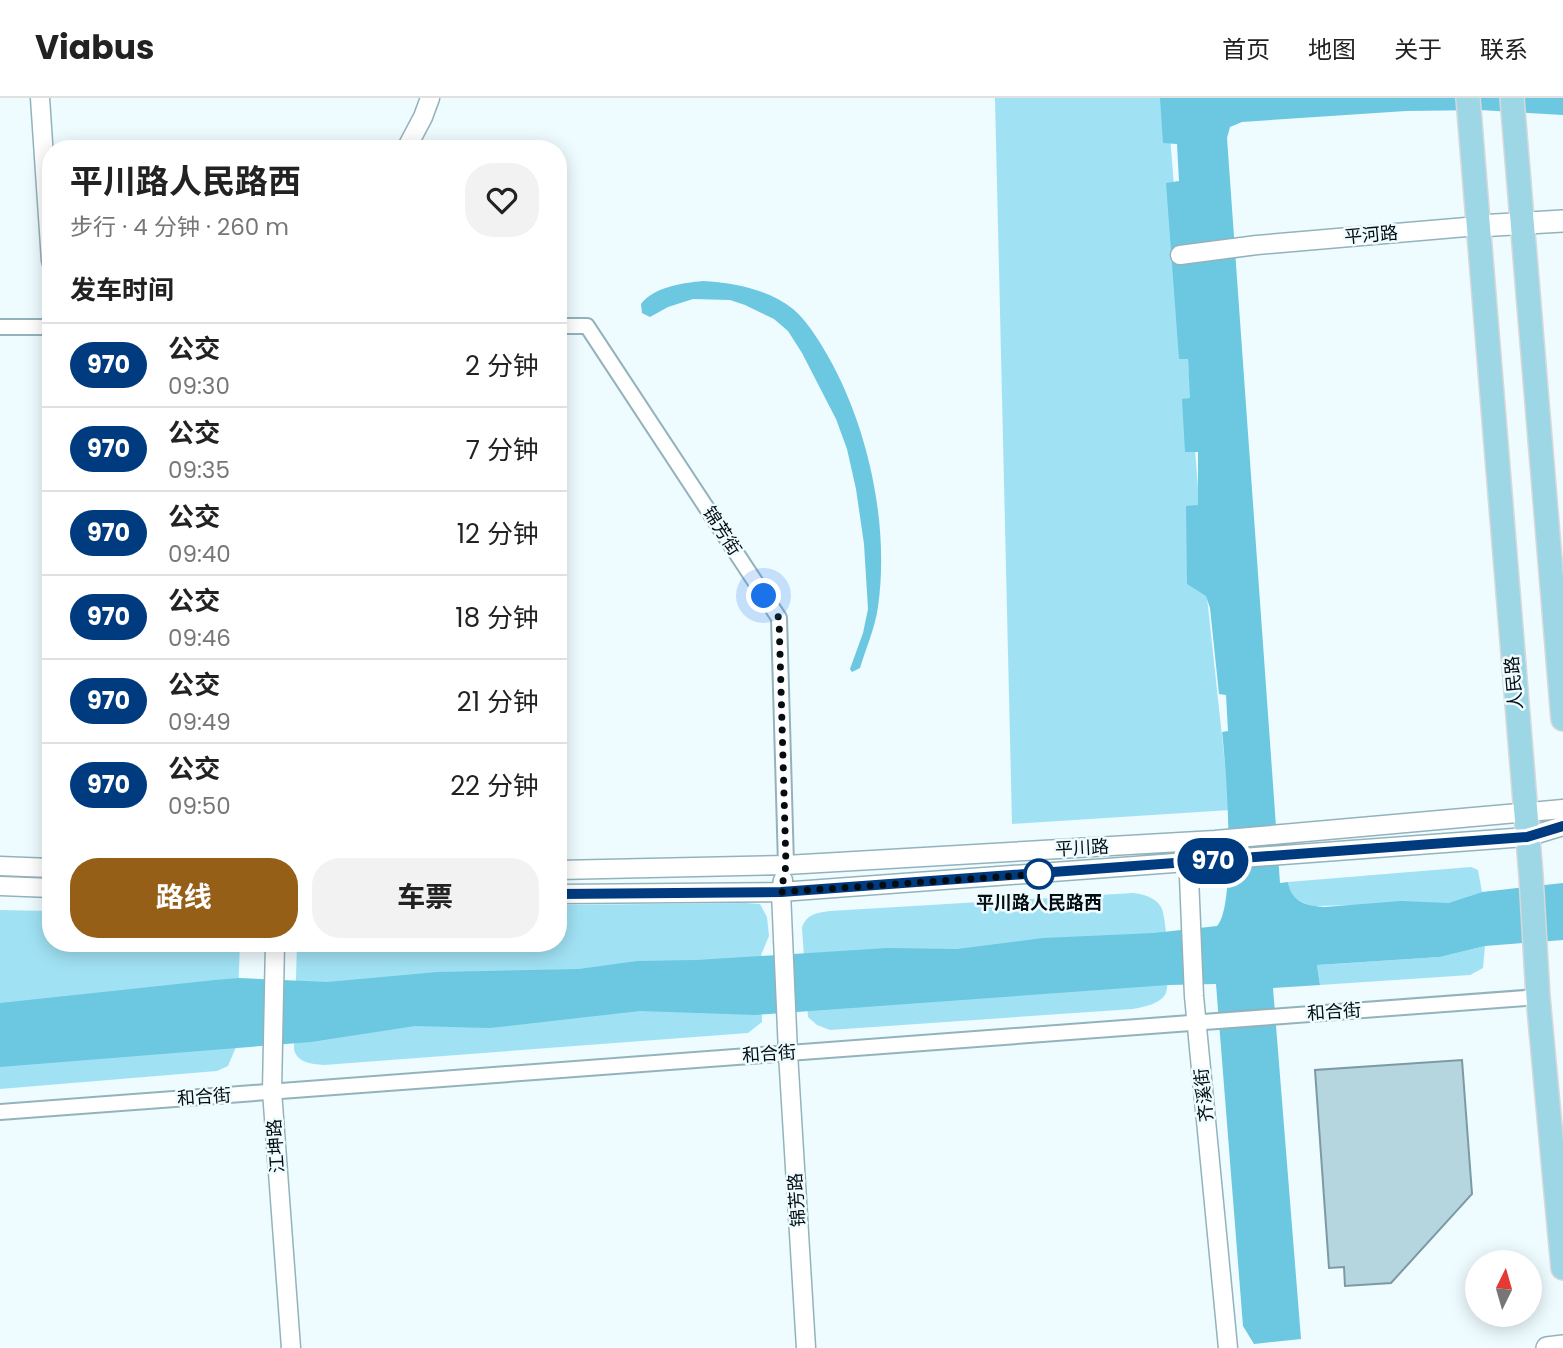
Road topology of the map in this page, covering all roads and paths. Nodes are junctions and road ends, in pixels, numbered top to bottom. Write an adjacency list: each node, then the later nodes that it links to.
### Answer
1 (40, 98): 5 (street)
2 (430, 98): 6 (street)
3 (1468, 107): 9 (main road, 人民路)
4 (1513, 107): 8 (main road)
5 (43, 140)
6 (411, 140)
7 (1563, 221): 8 (main road, 平河路)
8 (1523, 225): 9 (main road, 平河路); 14 (main road)
9 (1478, 226): 10 (street, 平河路); 16 (main road, 人民路)
10 (1180, 256)
11 (567, 326): 21 (street, 锦芳街)
12 (0, 327): 13 (street)
13 (42, 327)
14 (1563, 719)
15 (1563, 809): 16 (street, 平川路)
16 (1525, 814): 18 (main road, 人民路); 19 (street, 平川路)
17 (1563, 826): 18 (street, 平川路)
18 (1527, 837): 20 (street, 平川路); 30 (main road, 人民路)
19 (1188, 841): 20 (street, 齐溪街); 21 (street, 平川路)
20 (1188, 863): 27 (street, 平川路); 31 (street, 齐溪街)
21 (786, 865): 24 (street, 平川路); 27 (street, 锦芳街)
22 (0, 866): 23 (street)
23 (42, 868)
24 (567, 870)
25 (0, 886): 26 (street)
26 (42, 888)
27 (781, 892): 28 (street, 平川路); 32 (street, 锦芳街)
28 (567, 894)
29 (275, 952): 33 (street, 江坤路)
30 (1538, 997): 31 (street, 和合街); 35 (main road, 人民路)
31 (1204, 1021): 32 (street, 和合街); 39 (street, 齐溪街)
32 (788, 1053): 33 (street, 和合街); 38 (street, 锦芳路)
33 (272, 1091): 34 (street, 和合街); 37 (street, 江坤路)
34 (0, 1112)
35 (1563, 1268)
36 (1563, 1346): 40 (main road)
37 (291, 1348)
38 (806, 1348)
39 (1228, 1348)
40 (1547, 1348)

